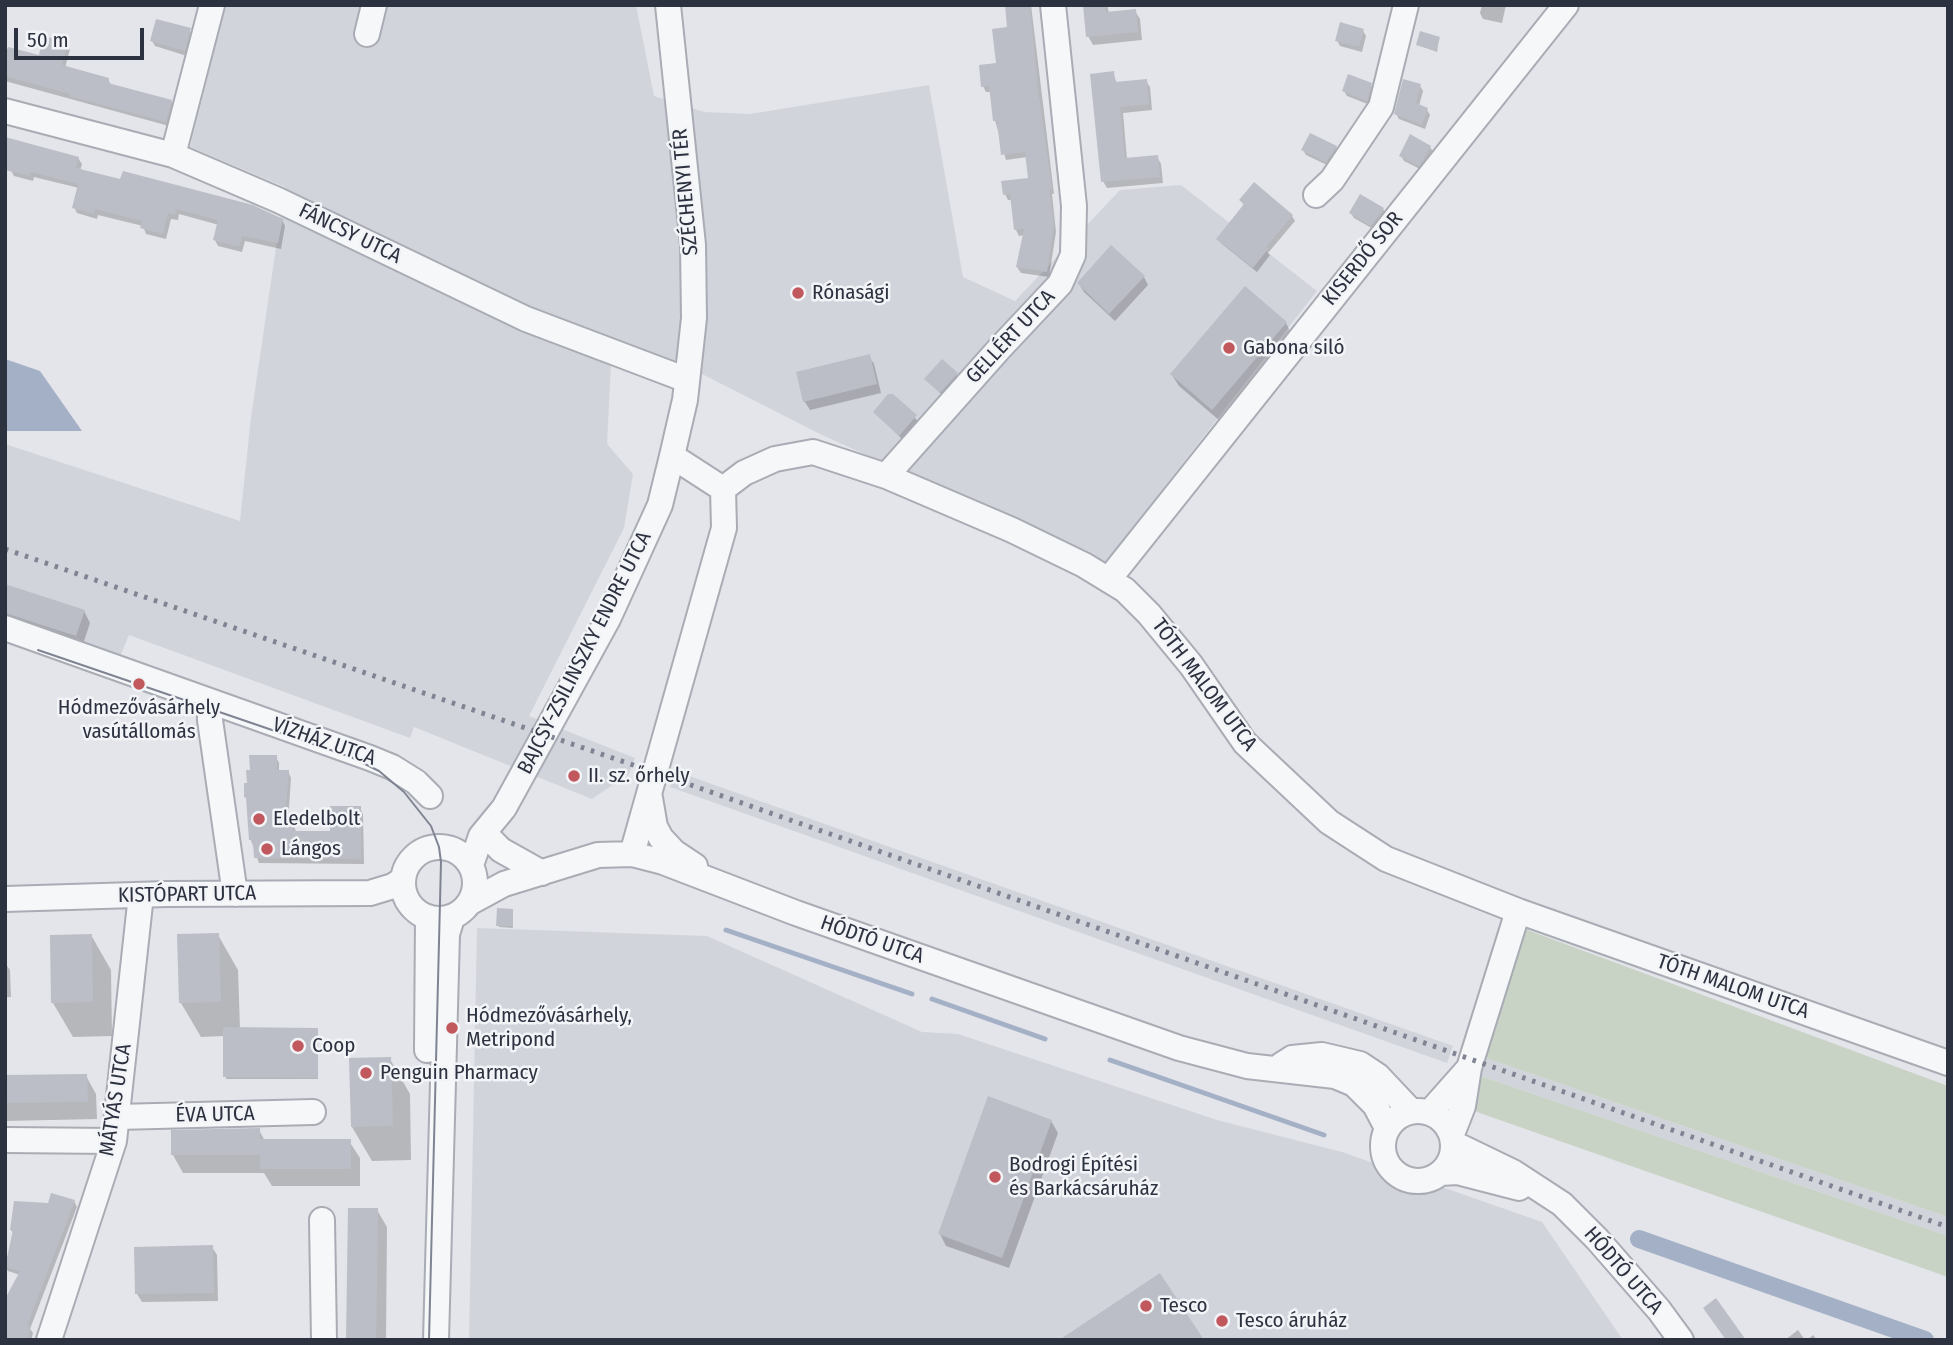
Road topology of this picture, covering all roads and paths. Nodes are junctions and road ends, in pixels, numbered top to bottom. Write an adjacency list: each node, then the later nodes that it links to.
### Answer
1 (212, 5): 9 (street)
2 (374, 5): 7 (street)
3 (668, 5): 11 (street, SZÉCHENYI TÉR)
4 (1053, 5): 13 (street, GELLÉRT UTCA)
5 (1406, 5): 10 (street)
6 (1566, 5): 15 (street, KISERDŐ SOR)
7 (367, 34)
8 (5, 111): 9 (street, FÁNCSY UTCA)
9 (173, 156): 11 (street, FÁNCSY UTCA)
10 (1317, 195)
11 (687, 380): 12 (street, BAJCSY-ZSILINSZKY ENDRE UTCA)
12 (672, 456): 14 (street); 20 (street, BAJCSY-ZSILINSZKY ENDRE UTCA)
13 (886, 476): 14 (street, TÓTH MALOM UTCA); 15 (street, TÓTH MALOM UTCA)
14 (723, 489): 19 (street)
15 (1109, 579): 32 (street, TÓTH MALOM UTCA)
16 (5, 628): 17 (street, VÍZHÁZ UTCA)
17 (210, 703): 18 (street, VÍZHÁZ UTCA); 28 (street)
18 (430, 796)
19 (649, 796): 22 (street); 26 (street)
20 (483, 835): 21 (street, BAJCSY-ZSILINSZKY ENDRE UTCA); 23 (street, BAJCSY-ZSILINSZKY ENDRE UTCA); 24 (street)
21 (452, 849): 23 (street); 25 (street)
22 (632, 854): 24 (street, HÓDTÓ UTCA); 26 (street, HÓDTÓ UTCA)
23 (471, 865): 31 (street)
24 (542, 873): 31 (street, HÓDTÓ UTCA)
25 (402, 880): 27 (street, KISTÓPART UTCA); 33 (street)
26 (728, 887): 36 (street, HÓDTÓ UTCA)
27 (370, 893): 28 (street, KISTÓPART UTCA); 33 (street, KISTÓPART UTCA)
28 (235, 894): 29 (street, KISTÓPART UTCA)
29 (141, 895): 30 (street, KISTÓPART UTCA); 40 (street, MÁTYÁS UTCA)
30 (5, 899)
31 (471, 901): 33 (street)
32 (1518, 911): 34 (street, TÓTH MALOM UTCA); 35 (street)
33 (430, 913): 48 (street); 49 (street)
34 (1948, 1063)
35 (1469, 1068): 38 (street); 41 (street)
36 (1275, 1069): 38 (street, HÓDTÓ UTCA); 39 (street, HÓDTÓ UTCA)
37 (313, 1112): 40 (street, ÉVA UTCA)
38 (1420, 1112): 39 (street); 41 (street)
39 (1387, 1128): 43 (street)
40 (115, 1129): 42 (street, ÉVA UTCA); 46 (street, MÁTYÁS UTCA)
41 (1452, 1138): 43 (street); 44 (street, HÓDTÓ UTCA)
42 (5, 1140)
43 (1441, 1173): 44 (street, HÓDTÓ UTCA)
44 (1562, 1204): 50 (street, HÓDTÓ UTCA)
45 (322, 1220): 47 (street)
46 (49, 1340)
47 (324, 1340)
48 (422, 1340)
49 (436, 1340)
50 (1681, 1340)

